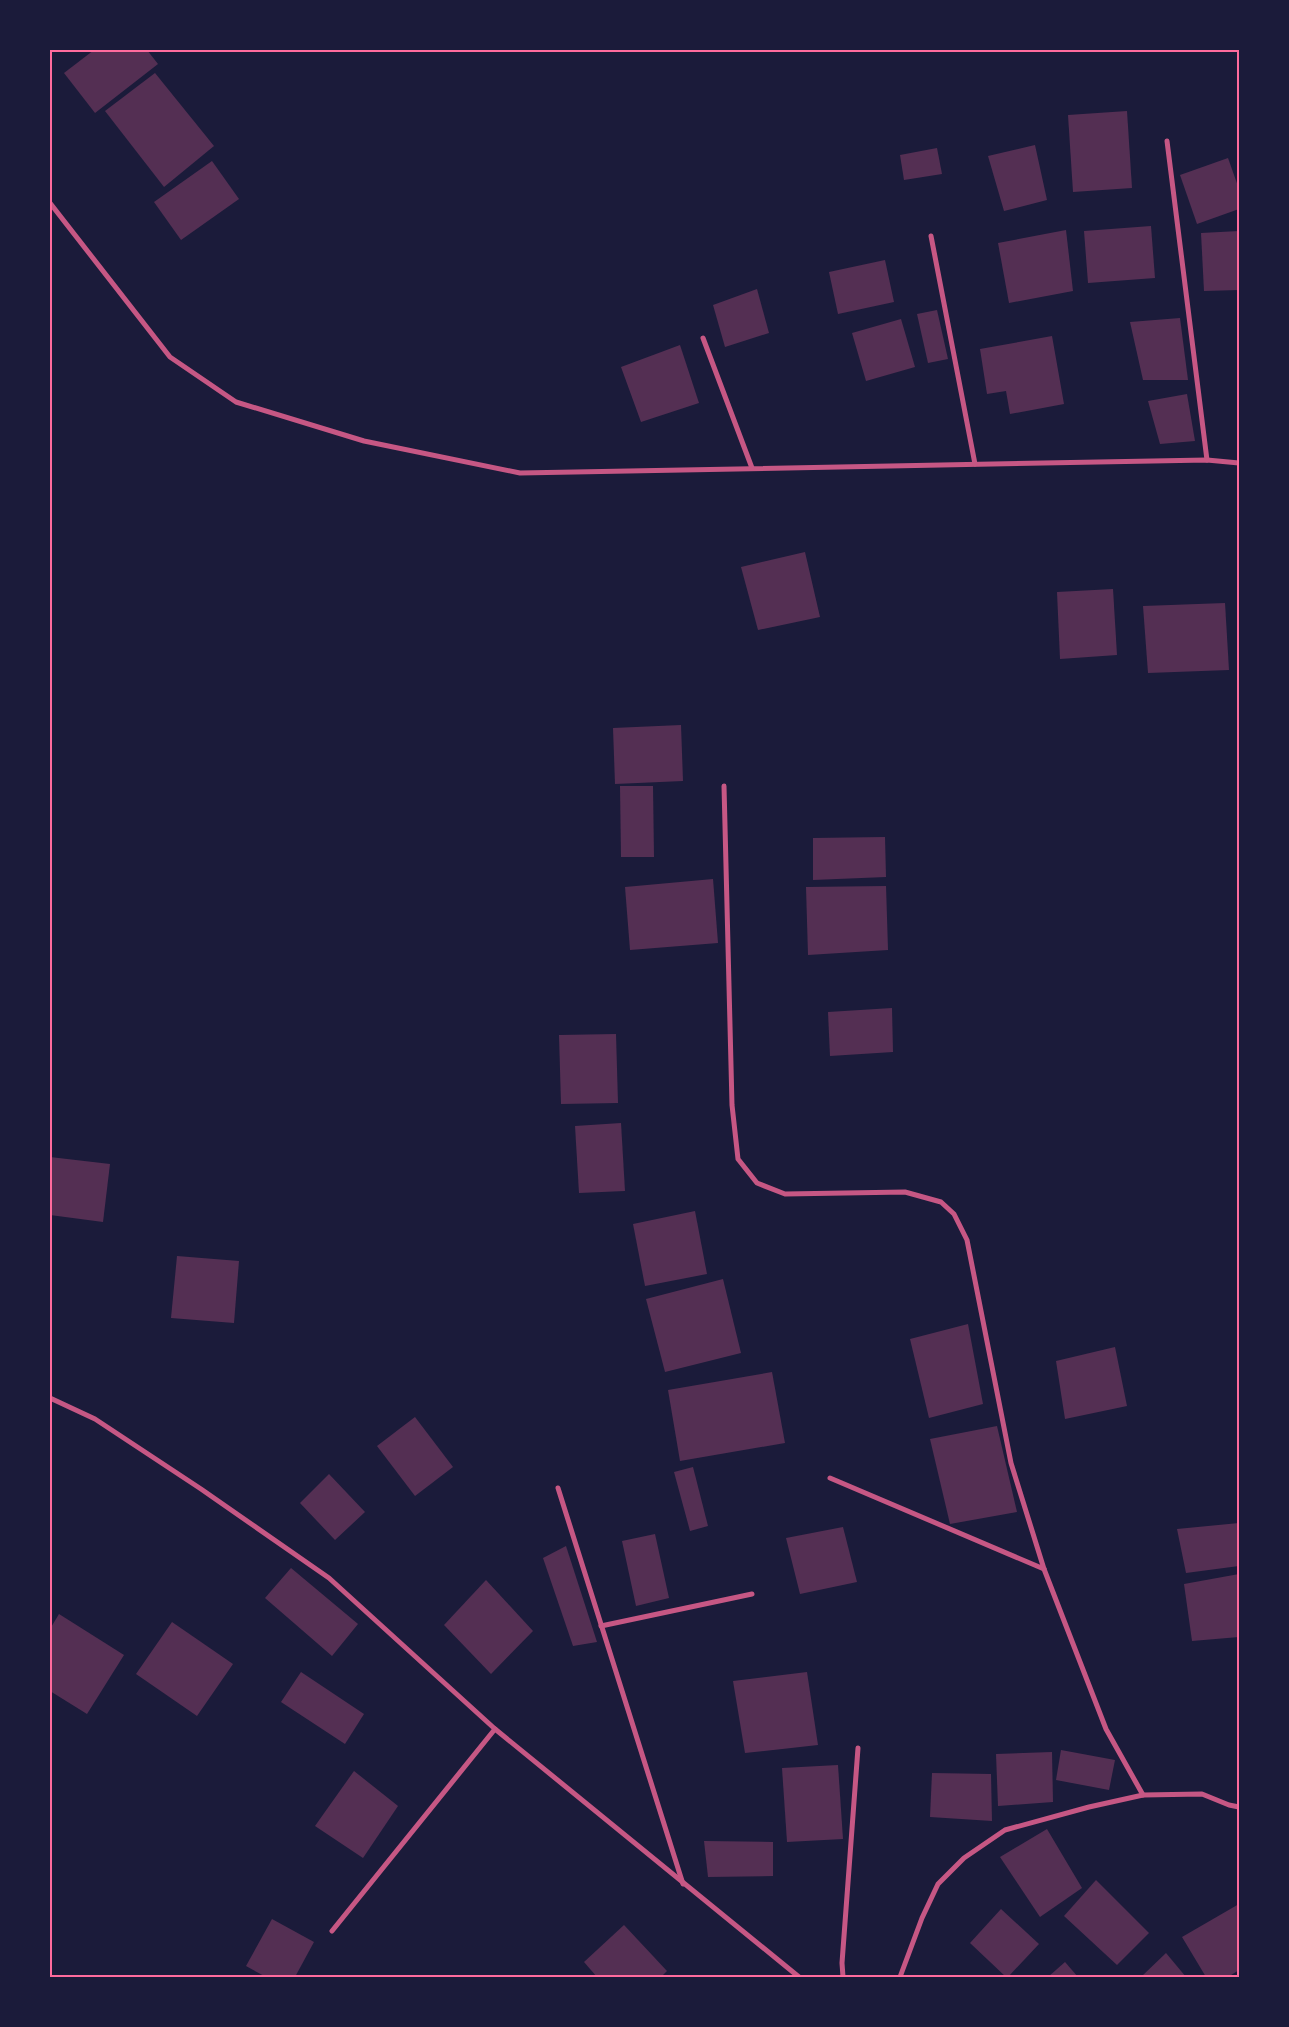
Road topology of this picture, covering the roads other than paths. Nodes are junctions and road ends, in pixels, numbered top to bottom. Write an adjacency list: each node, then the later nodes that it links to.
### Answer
1 (1167, 141): 5 (street)
2 (50, 203): 8 (street)
3 (931, 236): 7 (street)
4 (703, 338): 8 (street)
5 (1207, 460): 6 (street); 7 (street)
6 (1239, 463)
7 (975, 464): 8 (street)
8 (752, 468)
9 (724, 786): 13 (street)
10 (50, 1398): 16 (street)
11 (830, 1478): 13 (street)
12 (558, 1488): 15 (street)
13 (1044, 1569): 18 (street)
14 (752, 1594): 15 (street)
15 (601, 1626): 20 (street)
16 (495, 1729): 20 (street); 21 (street)
17 (858, 1748): 23 (street)
18 (1143, 1795): 19 (street); 24 (street)
19 (1239, 1807)
20 (684, 1884): 22 (street)
21 (332, 1931)
22 (796, 1976)
23 (842, 1977)
24 (900, 1977)

